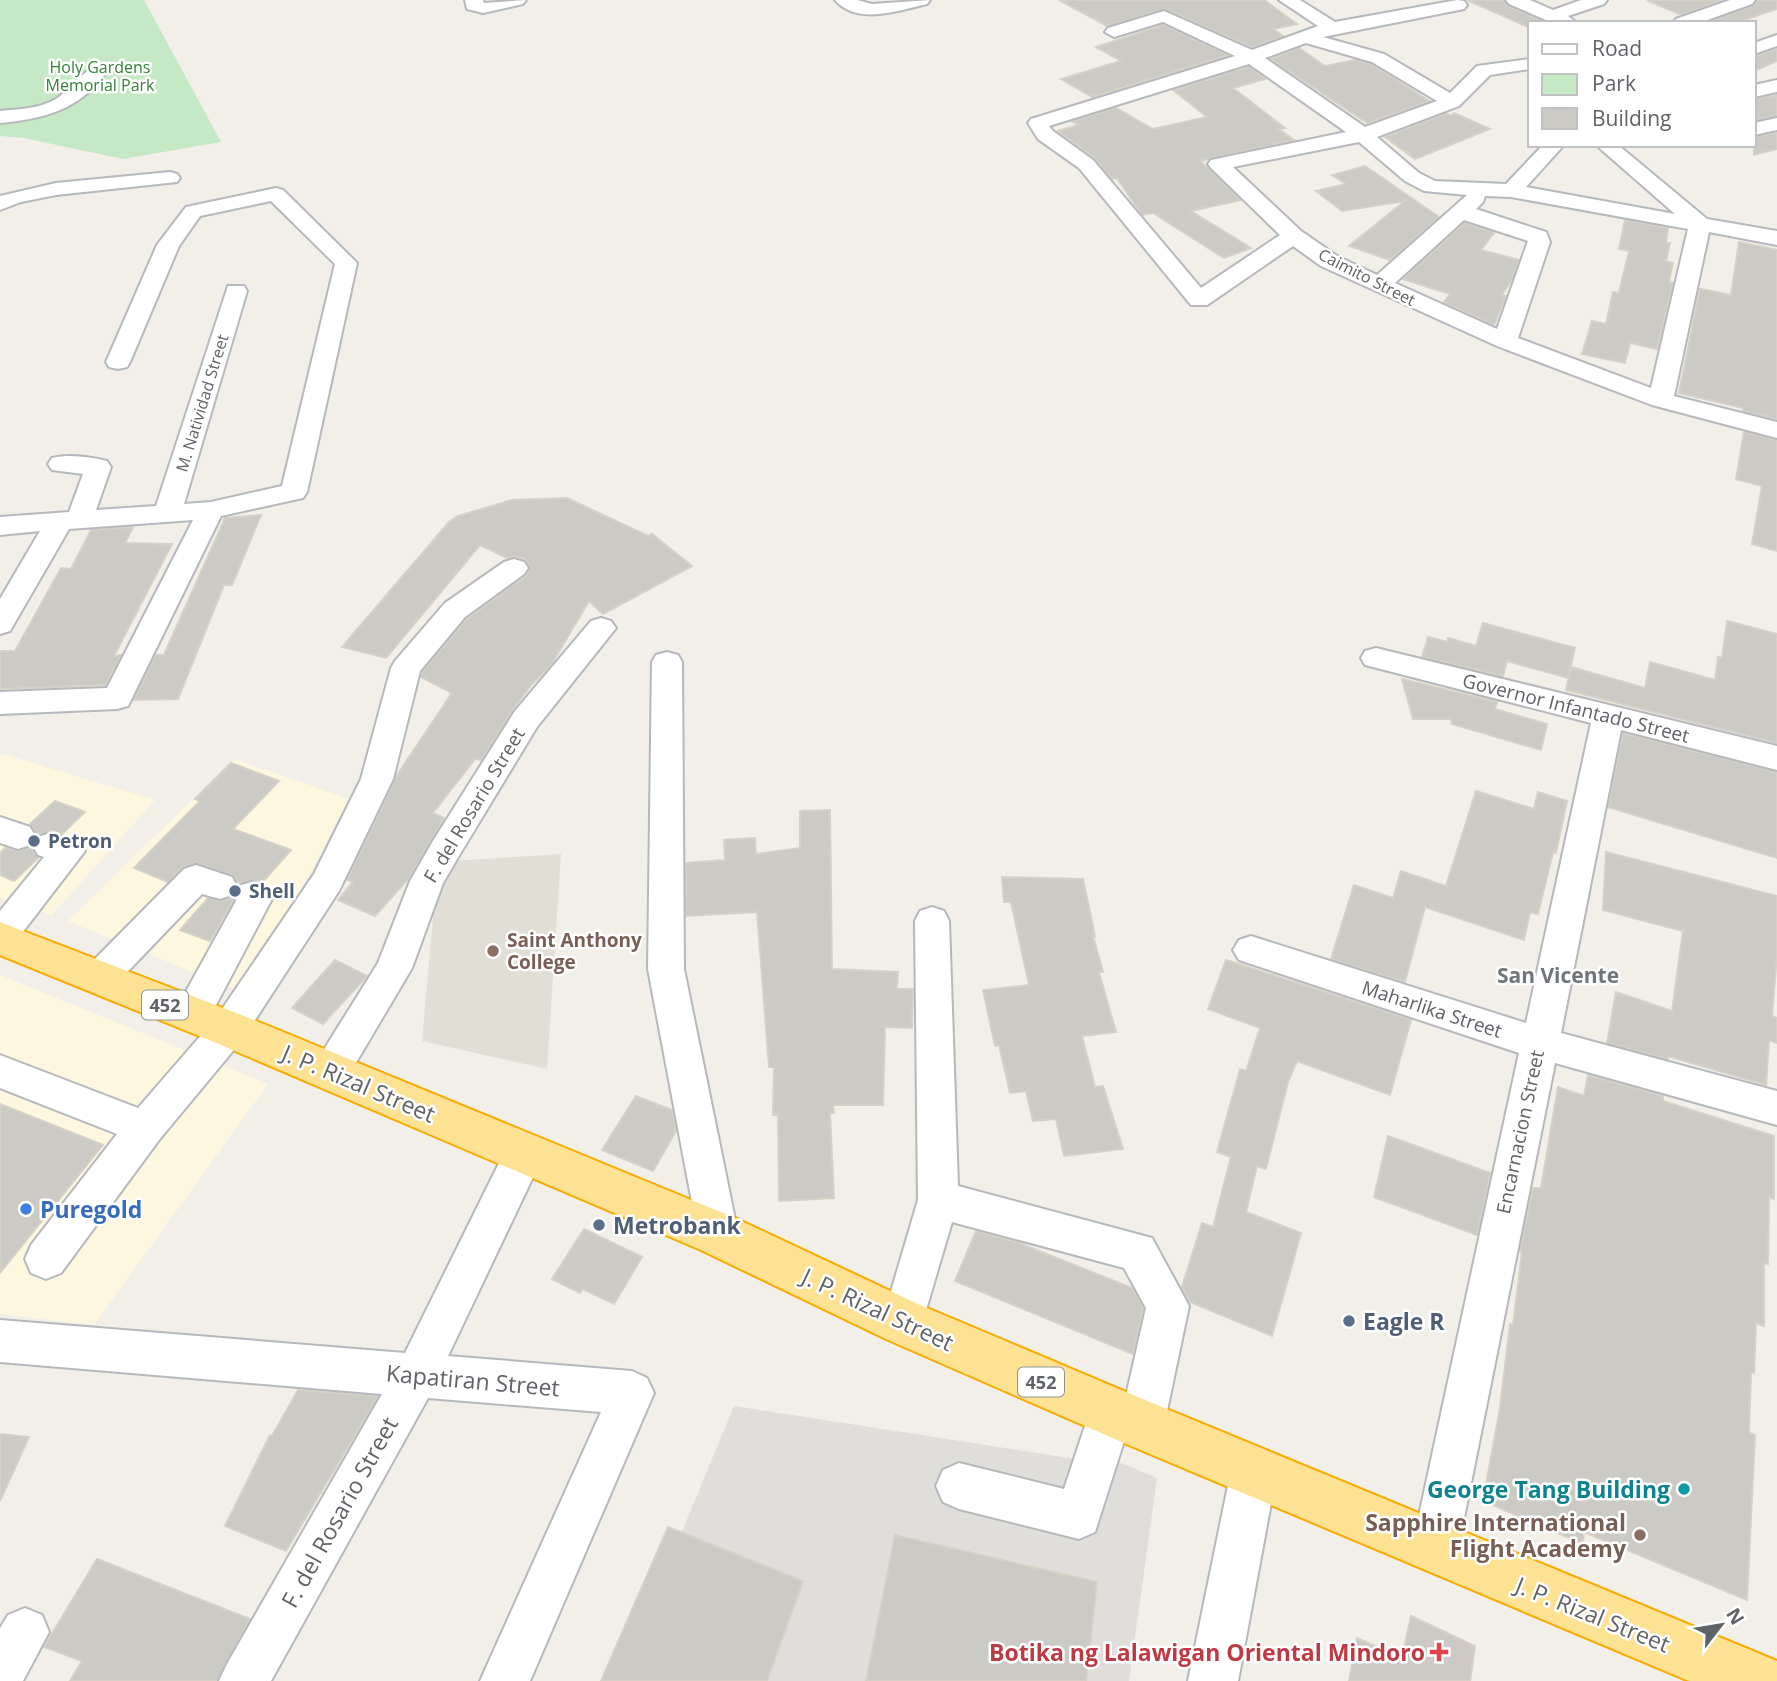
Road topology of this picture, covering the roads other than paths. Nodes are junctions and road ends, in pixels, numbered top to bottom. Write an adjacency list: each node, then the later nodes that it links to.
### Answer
1 (474, 0): 2 (street)
2 (517, 0)
3 (844, 0): 4 (street)
4 (921, 0)
5 (1288, 0): 12 (street)
6 (1515, 0): 10 (street)
7 (1598, 0): 10 (street)
8 (1746, 0): 11 (street)
9 (1458, 5): 12 (street)
10 (1560, 19)
11 (1688, 21)
12 (1326, 29): 14 (street)
13 (1114, 32): 17 (street)
14 (1304, 37): 17 (street); 22 (street)
15 (1777, 40): 16 (street)
16 (1756, 48)
17 (1251, 57): 26 (street); 35 (street)
18 (1528, 64): 22 (street, Caimito Street)
19 (97, 73): 23 (street)
20 (1777, 86): 21 (street)
21 (1756, 91)
22 (1452, 102): 26 (street, Caimito Street)
23 (0, 117)
24 (1777, 124): 25 (street)
25 (1756, 129)
26 (1363, 135): 30 (street); 35 (street, Caimito Street)
27 (1552, 147): 31 (street)
28 (1608, 147): 34 (street)
29 (170, 178): 32 (street)
30 (1484, 190): 31 (street); 33 (street)
31 (1511, 191): 34 (street)
32 (0, 204)
33 (1462, 212): 37 (street); 39 (street)
34 (1700, 224): 36 (street); 41 (street)
35 (1293, 236): 37 (street, Caimito Street)
36 (1777, 238)
37 (1379, 285): 39 (street, Caimito Street)
38 (236, 291): 45 (street, M. Natividad Street)
39 (1505, 341): 41 (street, Caimito Street)
40 (117, 362): 44 (street)
41 (1661, 400): 42 (street, Caimito Street)
42 (1777, 430)
43 (61, 464): 46 (street)
44 (211, 510): 45 (street); 53 (street)
45 (167, 515): 46 (street)
46 (69, 522): 47 (street); 49 (street)
47 (0, 526)
48 (514, 568): 61 (street)
49 (3, 616)
50 (601, 628): 63 (street, F. del Rosario Street)
51 (1376, 658): 54 (street, Governor Infantado Street)
52 (667, 662): 69 (street)
53 (0, 703)
54 (1608, 717): 55 (street, Governor Infantado Street); 62 (street, Encarnacion Street)
55 (1777, 758)
56 (50, 846): 58 (street)
57 (932, 921): 68 (street)
58 (0, 937): 60 (highway, J. P. Rizal Street / 452)
59 (1251, 950): 62 (street, Maharlika Street)
60 (99, 978): 61 (highway, J. P. Rizal Street / 452); 61 (street)
61 (211, 1022): 63 (highway, J. P. Rizal Street / 452); 66 (street)
62 (1538, 1043): 65 (street, Maharlika Street); 77 (street, Encarnacion Street)
63 (331, 1071): 67 (highway, J. P. Rizal Street / 452)
64 (0, 1072): 66 (street)
65 (1777, 1108)
66 (145, 1128): 70 (street)
67 (524, 1154): 69 (highway, J. P. Rizal Street / 452); 73 (street, F. del Rosario Street)
68 (938, 1200): 71 (street); 74 (street)
69 (718, 1234): 71 (highway, J. P. Rizal Street / 452)
70 (46, 1259)
71 (903, 1322): 74 (highway, J. P. Rizal Street / 452)
72 (0, 1340): 73 (street, Kapatiran Street)
73 (417, 1375): 80 (street, F. del Rosario Street); 81 (street, Kapatiran Street)
74 (1127, 1418): 75 (highway, J. P. Rizal Street / 452); 76 (street)
75 (1254, 1471): 77 (highway, J. P. Rizal Street / 452); 82 (street)
76 (959, 1486)
77 (1435, 1548): 83 (highway, J. P. Rizal Street / 452)
78 (24, 1632): 79 (street)
79 (0, 1673)
80 (244, 1681)
81 (505, 1681)
82 (1213, 1681)
83 (1757, 1681)

